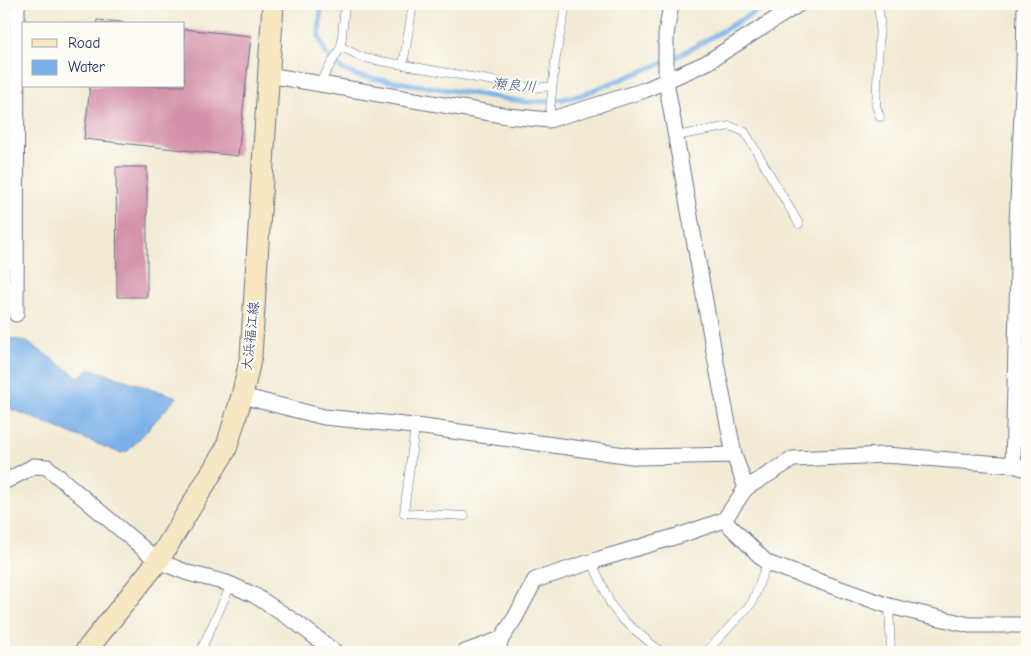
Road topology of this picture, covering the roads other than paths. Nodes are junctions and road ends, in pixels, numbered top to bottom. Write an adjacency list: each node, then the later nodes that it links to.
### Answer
1 (17, 4): 22 (street)
2 (273, 4): 13 (main road, 大浜福江線)
3 (345, 4): 10 (lane)
4 (413, 4): 11 (lane)
5 (566, 4): 16 (lane)
6 (671, 4): 14 (street)
7 (799, 4): 14 (street)
8 (878, 4): 17 (lane)
9 (1025, 4): 12 (street)
10 (341, 47): 11 (lane); 15 (lane)
11 (402, 65): 16 (lane)
12 (1026, 66): 20 (street)
13 (268, 75): 15 (street); 23 (main road, 大浜福江線)
14 (666, 81): 18 (street); 19 (street)
15 (320, 84): 18 (street)
16 (552, 86): 18 (lane)
17 (880, 116)
18 (548, 120)
19 (676, 136): 21 (lane); 25 (street)
20 (1022, 222): 26 (street)
21 (799, 224)
22 (16, 314)
23 (242, 396): 24 (street); 31 (main road, 大浜福江線)
24 (415, 427): 25 (street); 29 (lane)
25 (734, 455): 28 (street)
26 (1020, 467): 28 (street)
27 (4, 482): 31 (street)
28 (746, 488): 30 (street)
29 (465, 516)
30 (724, 520): 32 (street); 33 (street)
31 (158, 561): 34 (street); 38 (main road, 大浜福江線)
32 (592, 562): 37 (street); 42 (lane)
33 (767, 563): 35 (street); 43 (lane)
34 (231, 585): 39 (lane); 40 (street)
35 (889, 606): 36 (street); 44 (lane)
36 (1027, 625)
37 (499, 645): 41 (street)
38 (85, 652)
39 (200, 652)
40 (335, 652)
41 (465, 652)
42 (661, 652)
43 (706, 652)
44 (891, 652)

